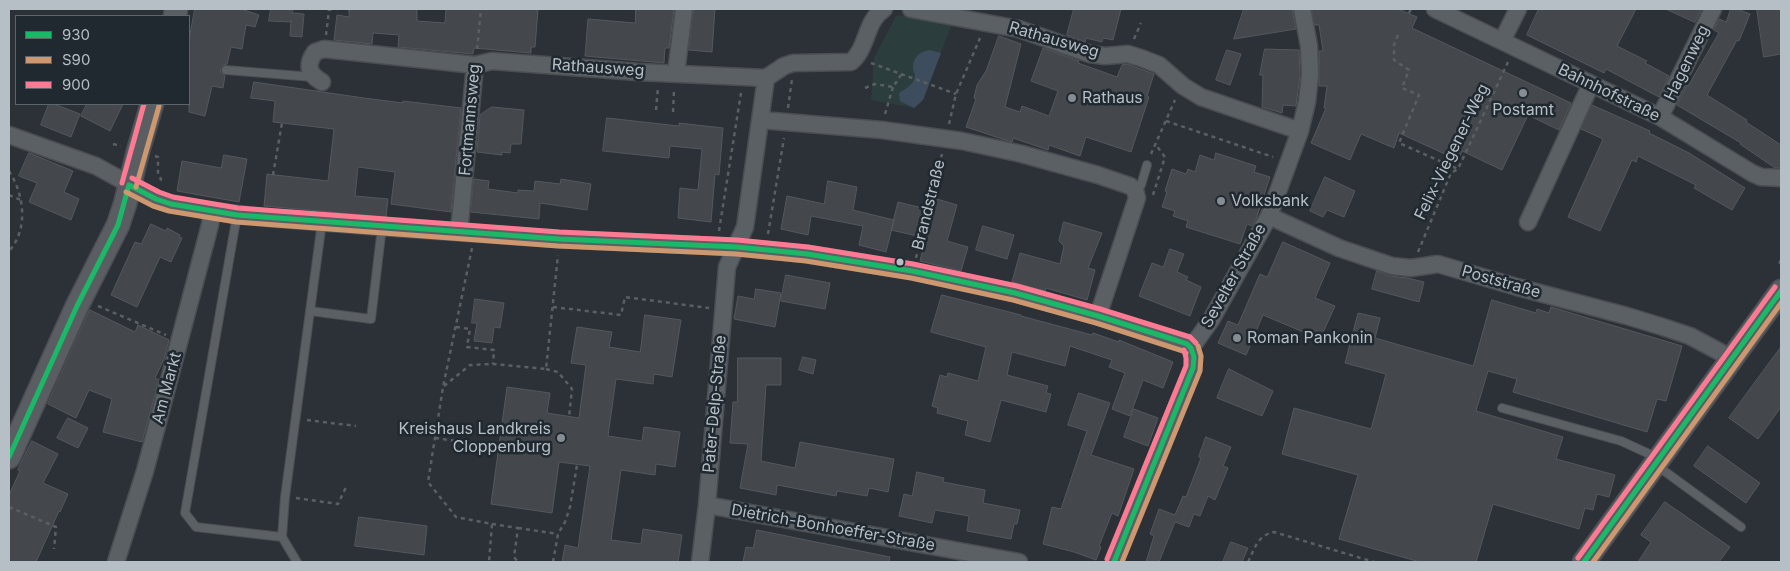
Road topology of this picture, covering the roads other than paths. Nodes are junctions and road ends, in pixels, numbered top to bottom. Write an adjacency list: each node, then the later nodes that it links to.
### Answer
1 (684, 9): 12 (street)
2 (883, 9): 13 (street)
3 (911, 9): 8 (street, Rathausweg)
4 (1302, 9): 19 (street, Sevelter Straße)
5 (1434, 9): 9 (street, Bahnhofstraße)
6 (1518, 9): 9 (street)
7 (1713, 9): 17 (street, Hagenweg)
8 (989, 21): 19 (street, Rathausweg)
9 (1509, 44): 15 (street, Bahnhofstraße)
10 (475, 65): 12 (street, Rathausweg); 14 (street, Rathausweg); 31 (street, Fortmannsweg)
11 (226, 70): 14 (lane)
12 (676, 73): 13 (street, Rathausweg)
13 (766, 78): 18 (street, Pater-Delp-Straße)
14 (318, 80)
15 (1591, 84): 17 (street, Bahnhofstraße); 29 (street)
16 (152, 105): 23 (street)
17 (1660, 117): 22 (street, Bahnhofstraße)
18 (762, 120): 24 (street); 32 (street, Pater-Delp-Straße)
19 (1300, 131): 27 (street, Sevelter Straße)
20 (9, 135): 23 (street)
21 (1147, 165): 24 (lane)
22 (1781, 178)
23 (130, 185): 25 (street); 39 (street)
24 (1135, 190): 35 (street)
25 (212, 211): 26 (street); 44 (street, Am Markt)
26 (237, 215): 28 (street); 43 (lane)
27 (1268, 216): 36 (street, Sevelter Straße); 37 (street, Poststraße)
28 (322, 222): 30 (street); 34 (lane)
29 (1528, 222)
30 (382, 227): 31 (street); 34 (lane)
31 (467, 232): 32 (street)
32 (737, 247): 35 (street); 41 (street, Pater-Delp-Straße)
33 (1780, 294): 37 (street)
34 (310, 311): 43 (lane)
35 (1098, 316): 36 (street)
36 (1191, 348): 48 (street)
37 (1733, 359): 40 (street)
38 (1502, 408): 40 (lane)
39 (9, 457)
40 (1658, 462): 42 (lane); 49 (street)
41 (707, 505): 46 (street, Pater-Delp-Straße); 47 (street, Dietrich-Bonhoeffer-Straße)
42 (1741, 528)
43 (282, 537): 45 (lane)
44 (116, 562)
45 (297, 562)
46 (700, 562)
47 (1018, 562)
48 (1114, 562)
49 (1584, 562)

